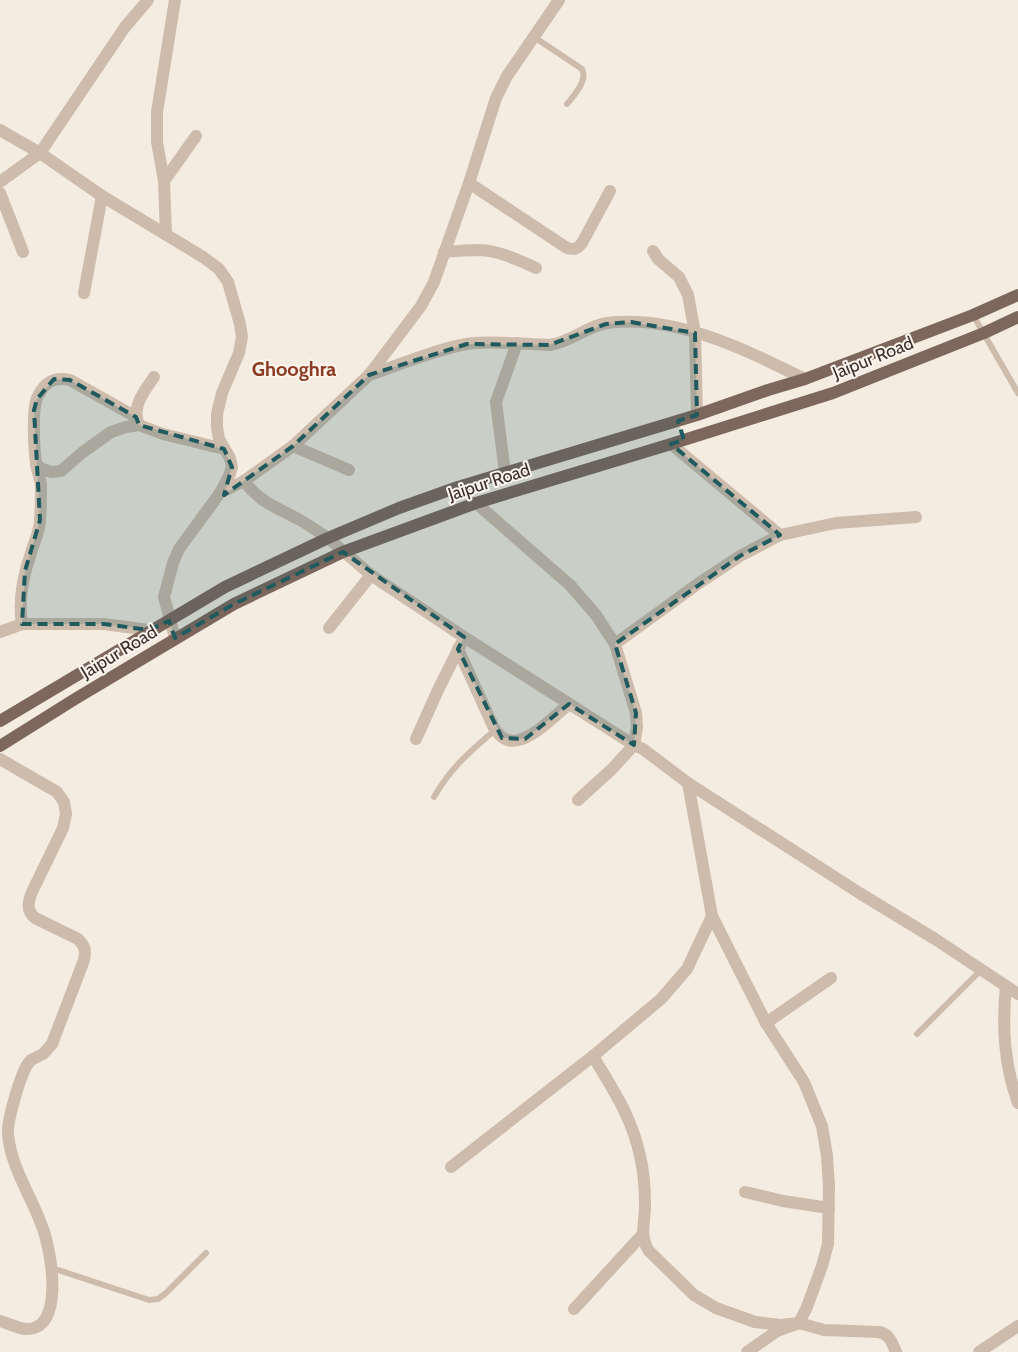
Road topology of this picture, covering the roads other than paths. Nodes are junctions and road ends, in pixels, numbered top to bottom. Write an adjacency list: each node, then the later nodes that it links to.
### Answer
1 (148, 0): 8 (street)
2 (175, 0): 9 (street)
3 (559, 0): 4 (street)
4 (534, 37): 5 (lane); 11 (street)
5 (567, 104)
6 (0, 130): 8 (street)
7 (196, 136): 9 (street)
8 (40, 152): 10 (street); 14 (street)
9 (164, 181): 15 (street)
10 (0, 182)
11 (469, 183): 12 (street); 18 (street)
12 (610, 190)
13 (0, 193): 17 (street)
14 (102, 196): 15 (street); 20 (street)
15 (166, 234): 37 (street)
16 (653, 251): 24 (street)
17 (23, 252)
18 (444, 252): 19 (street); 27 (street)
19 (536, 268)
20 (84, 293)
21 (1018, 295): 22 (main road, Jaipur Road)
22 (973, 315): 25 (lane); 29 (main road, Jaipur Road)
23 (1018, 317): 25 (main road, Jaipur Road)
24 (694, 333): 26 (street); 29 (street); 31 (street)
25 (984, 333): 30 (lane); 34 (main road, Jaipur Road)
26 (517, 344): 27 (street); 40 (street)
27 (369, 375): 36 (street)
28 (154, 377): 32 (street)
29 (805, 379): 31 (main road, Jaipur Road)
30 (1018, 393)
31 (697, 415): 33 (main road, Jaipur Road)
32 (138, 421): 37 (street); 38 (street); 38 (street)
33 (678, 421): 34 (main road); 40 (main road, Jaipur Road)
34 (684, 440): 35 (main road, Jaipur Road)
35 (671, 444): 43 (main road, Jaipur Road); 45 (street)
36 (293, 446): 39 (street); 41 (street)
37 (224, 449): 42 (street)
38 (36, 464): 50 (street)
39 (349, 470)
40 (505, 473): 46 (main road, Jaipur Road)
41 (244, 481): 42 (street); 46 (street)
42 (220, 493): 49 (street)
43 (476, 503): 47 (main road, Jaipur Road); 56 (street)
44 (916, 517): 45 (street)
45 (780, 535): 56 (street)
46 (328, 538): 47 (street); 49 (main road, Jaipur Road)
47 (343, 552): 48 (street); 54 (main road, Jaipur Road)
48 (371, 575): 51 (street); 55 (street)
49 (170, 621): 52 (main road, Jaipur Road); 54 (street)
50 (22, 624): 52 (street); 53 (street)
51 (328, 628)
52 (149, 630): 58 (main road, Jaipur Road)
53 (0, 632)
54 (175, 638): 62 (main road, Jaipur Road)
55 (461, 643): 57 (street); 59 (street); 60 (street)
56 (615, 644): 61 (street)
57 (568, 704): 59 (street); 61 (street)
58 (0, 721)
59 (496, 730): 65 (lane)
60 (416, 739)
61 (634, 745): 64 (street); 66 (street)
62 (0, 746)
63 (0, 759): 81 (street)
64 (688, 783): 67 (street); 68 (street)
65 (434, 797)
66 (578, 800)
67 (712, 916): 72 (street); 74 (street)
68 (981, 970): 70 (street); 73 (lane)
69 (832, 978): 72 (street)
70 (1006, 986): 71 (street); 75 (street)
71 (1018, 994)
72 (766, 1023): 78 (street)
73 (917, 1034)
74 (592, 1056): 76 (street); 79 (street)
75 (1018, 1103)
76 (452, 1167)
77 (745, 1192): 78 (street)
78 (829, 1208): 84 (street)
79 (642, 1236): 82 (street); 84 (street)
80 (206, 1253): 81 (lane)
81 (52, 1268): 83 (street)
82 (574, 1309)
83 (0, 1321)
84 (799, 1323): 86 (street); 87 (street)
85 (1018, 1326): 88 (street)
86 (747, 1352)
87 (896, 1352)
88 (979, 1352)

